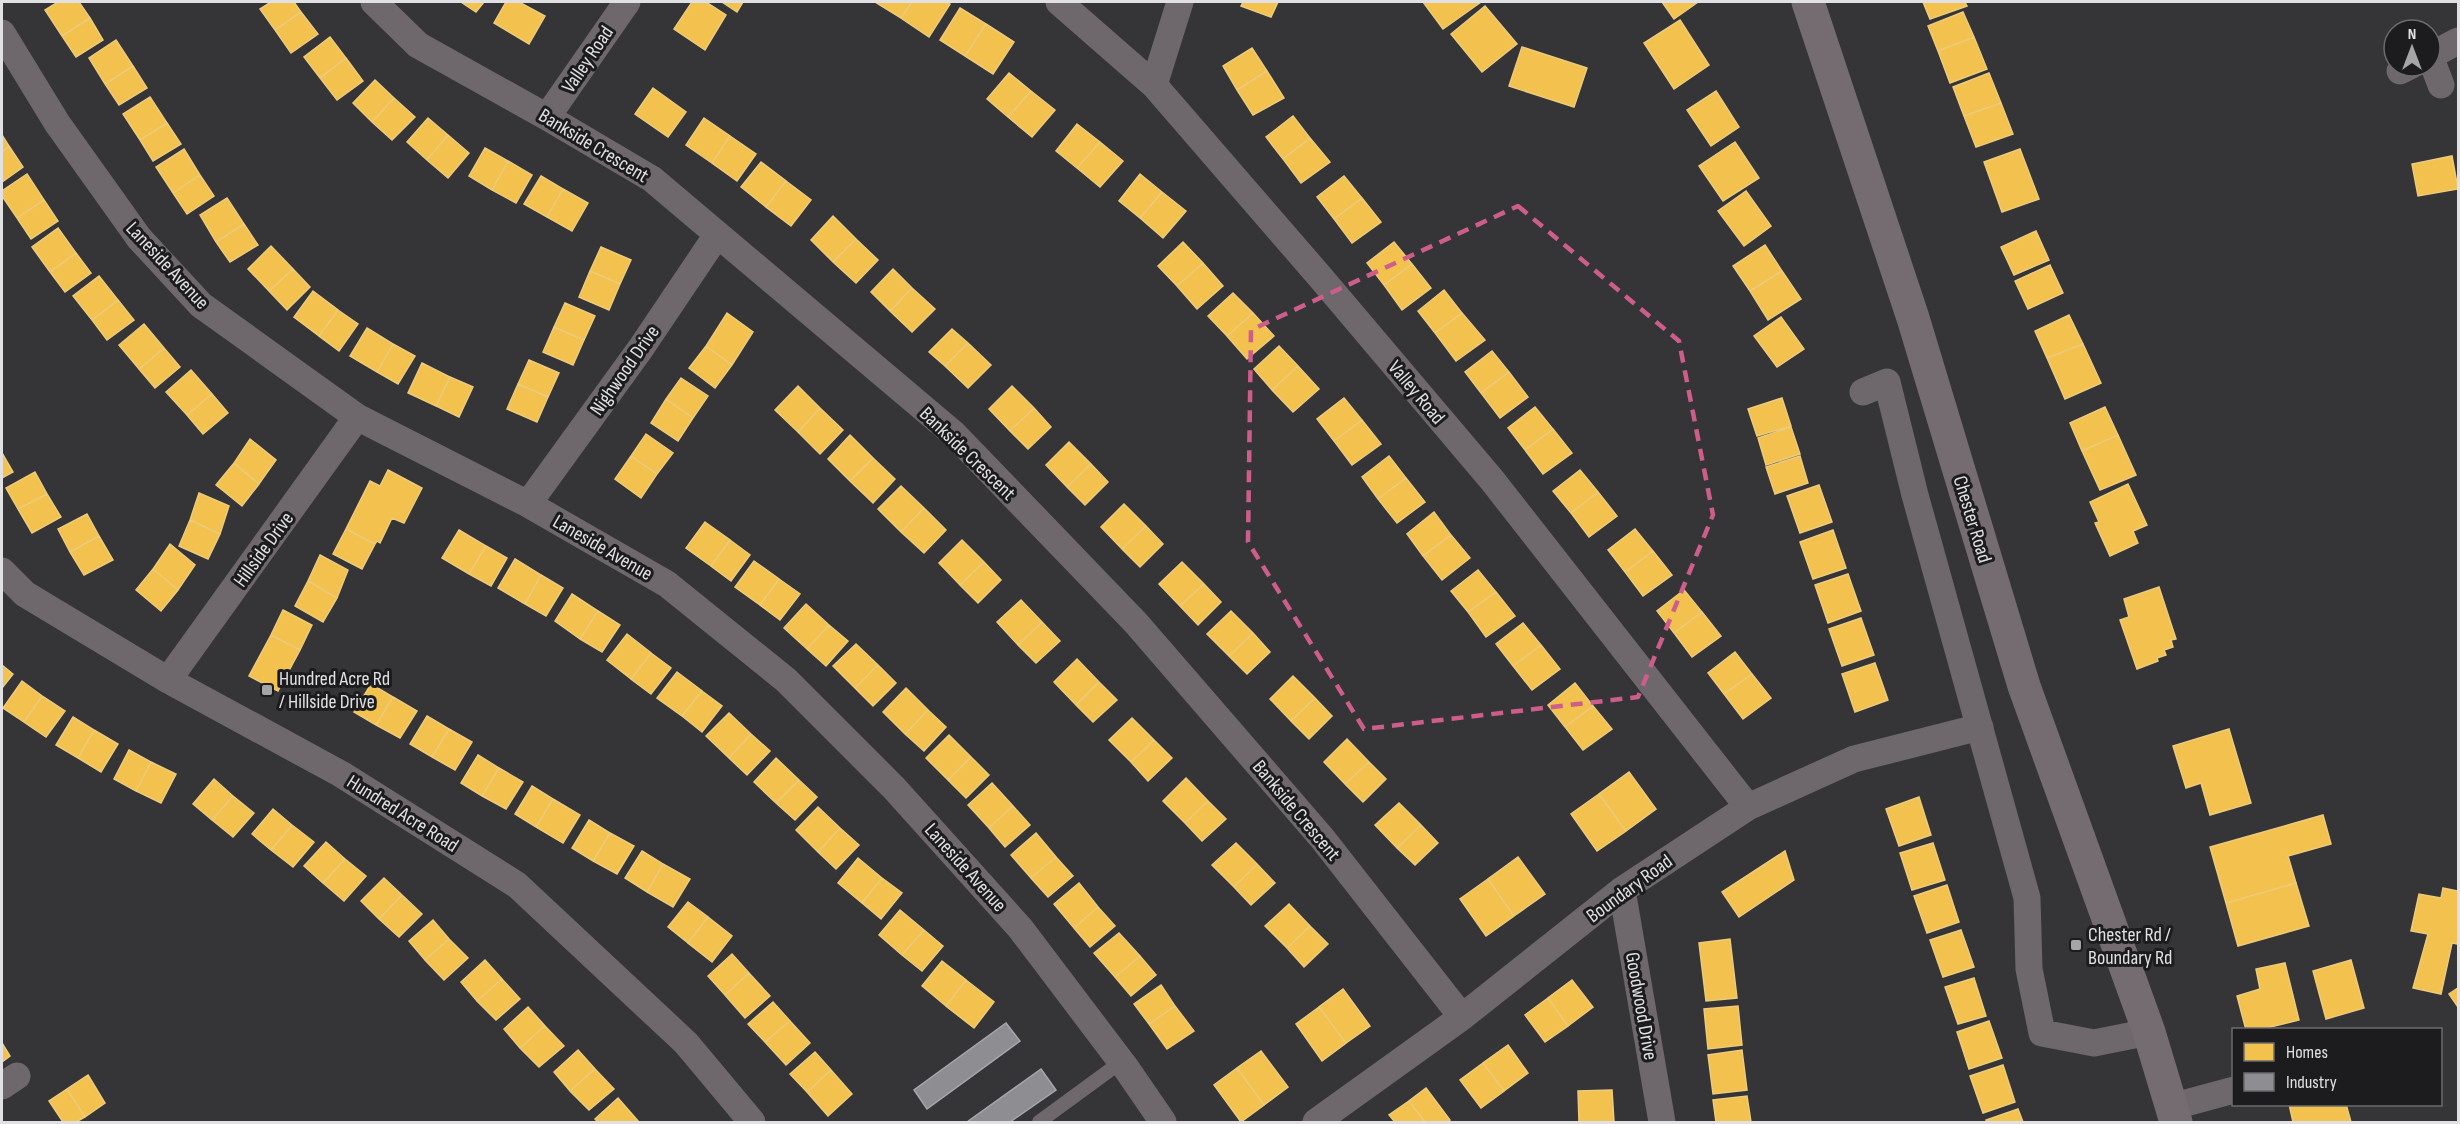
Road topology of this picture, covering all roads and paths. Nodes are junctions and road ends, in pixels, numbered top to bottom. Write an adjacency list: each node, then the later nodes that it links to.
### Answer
1 (374, 2): 12 (street, Bankside Crescent)
2 (627, 2): 12 (street, Valley Road)
3 (1059, 2): 11 (street, Valley Road)
4 (1180, 2): 11 (street)
5 (1808, 2): 23 (highway, Chester Road)
6 (2, 33): 15 (street, Laneside Avenue)
7 (2458, 41): 8 (street)
8 (2442, 50)
9 (2439, 78): 10 (street)
10 (2441, 84)
11 (1154, 85): 20 (street, Valley Road)
12 (548, 117): 13 (street, Bankside Crescent)
13 (717, 235): 16 (street, Nighwood Drive); 22 (street, Bankside Crescent)
14 (1863, 392): 19 (street)
15 (357, 417): 16 (street, Laneside Avenue); 18 (street, Hillside Drive)
16 (528, 504): 24 (street, Laneside Avenue)
17 (2, 571): 18 (street, Hundred Acre Road)
18 (168, 680): 28 (street, Hundred Acre Road)
19 (1980, 727): 20 (street, Boundary Road); 23 (street)
20 (1748, 807): 21 (street, Boundary Road)
21 (1622, 890): 22 (street, Boundary Road); 31 (street, Goodwood Drive)
22 (1462, 1017): 27 (street, Boundary Road)
23 (2149, 1032): 26 (highway, Chester Road)
24 (1121, 1062): 29 (lane); 30 (street, Laneside Avenue)
25 (2232, 1091): 26 (street)
26 (2174, 1115)
27 (1325, 1120)
28 (752, 1122)
29 (1039, 1122)
30 (1163, 1122)
31 (1662, 1122)

